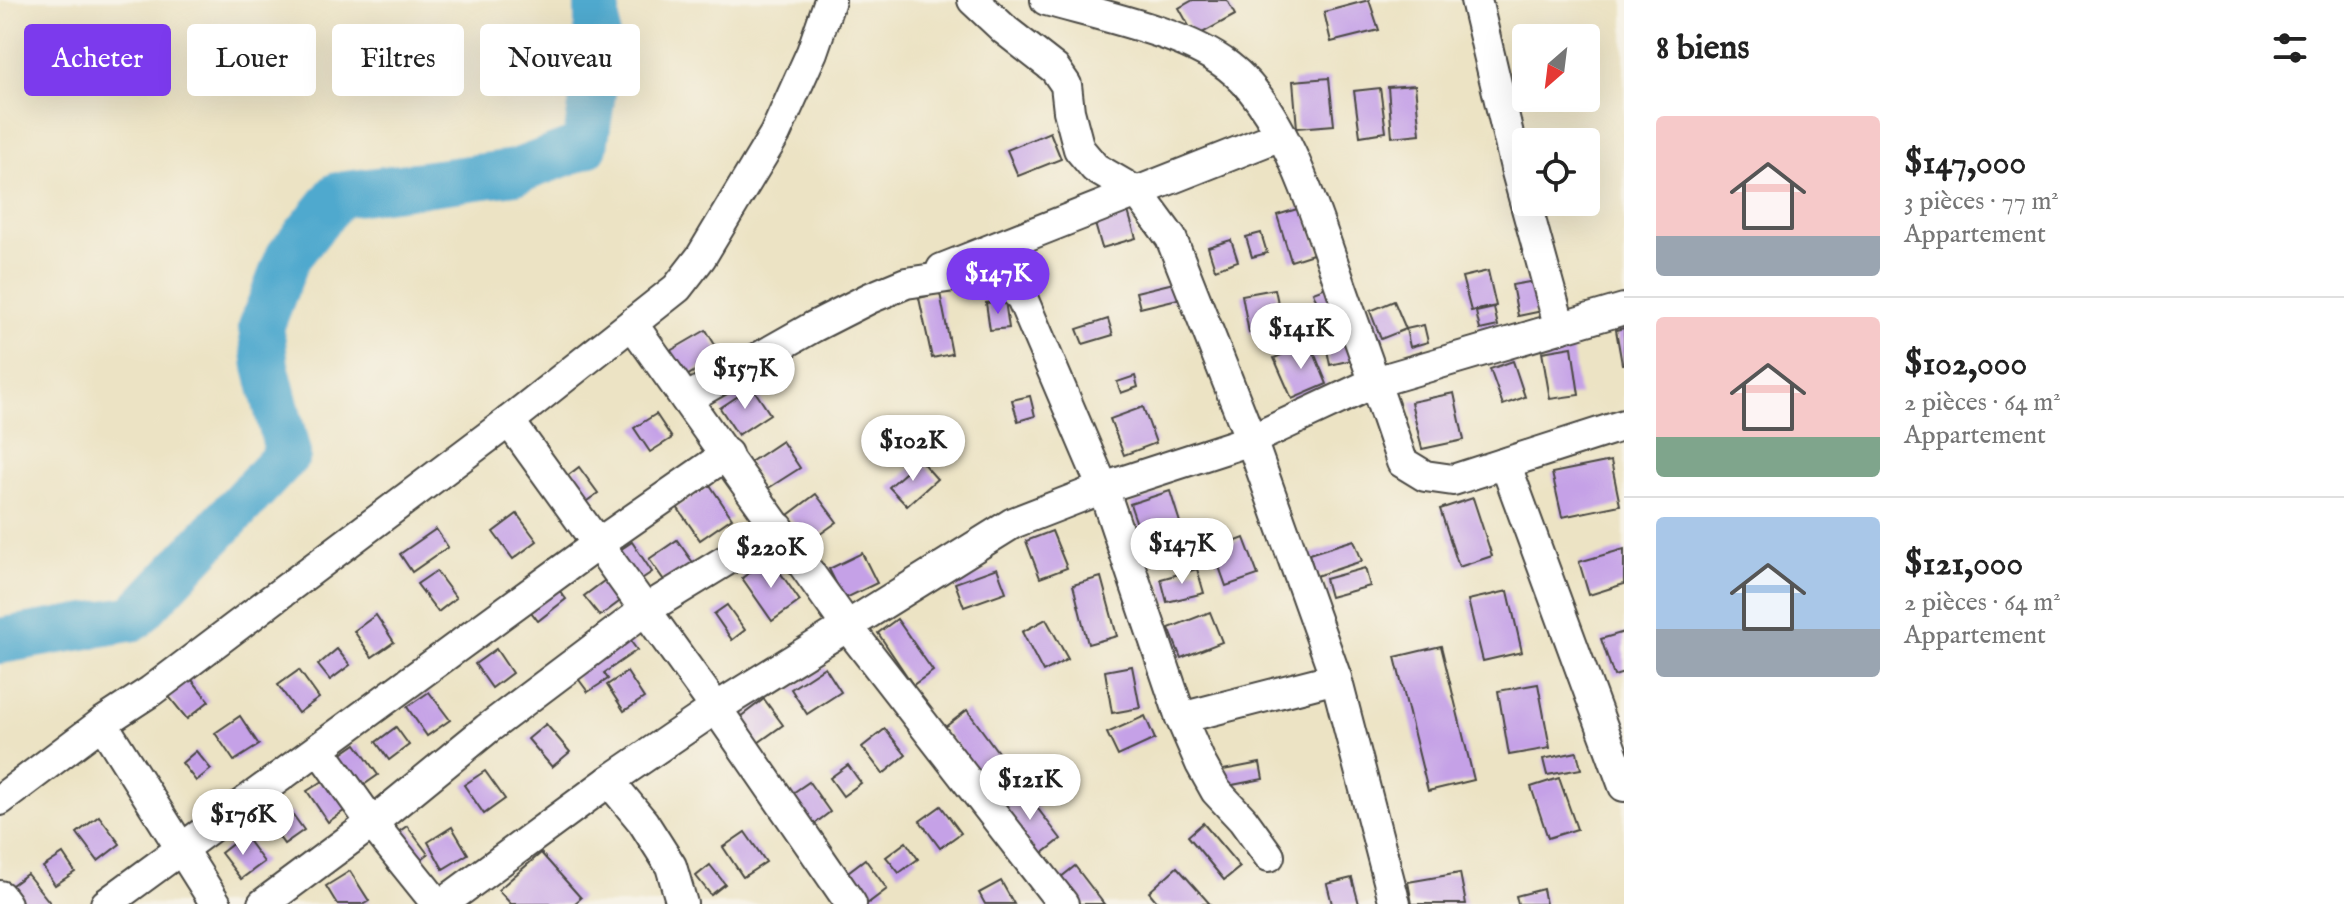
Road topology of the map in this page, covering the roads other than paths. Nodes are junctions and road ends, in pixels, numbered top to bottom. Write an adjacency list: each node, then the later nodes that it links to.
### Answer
1 (830, 0): 10 (street)
2 (973, 0): 7 (street)
3 (1046, 0): 5 (street)
4 (1476, 0): 11 (street)
5 (1100, 6): 6 (street)
6 (1281, 135): 7 (street); 12 (street)
7 (1138, 193): 8 (street); 16 (street)
8 (906, 283): 13 (street); 19 (street)
9 (1624, 309): 11 (street)
10 (633, 325): 13 (street); 14 (street)
11 (1560, 328): 12 (street)
12 (1375, 382): 16 (street); 18 (street)
13 (686, 399): 17 (street)
14 (509, 421): 21 (street); 27 (street)
15 (1624, 425): 18 (street)
16 (1251, 440): 19 (street); 24 (street)
17 (727, 454): 20 (street); 21 (street)
18 (1505, 463): 30 (street)
19 (1103, 488): 23 (street); 26 (street)
20 (779, 528): 22 (street); 23 (street)
21 (599, 543): 22 (street); 28 (street)
22 (645, 610): 25 (street); 32 (street)
23 (847, 626): 25 (street); 43 (street)
24 (1336, 678): 26 (street); 44 (street)
25 (716, 708): 29 (street); 42 (street)
26 (1181, 718): 34 (street)
27 (102, 723): 31 (street); 33 (street)
28 (319, 749): 32 (street); 33 (street)
29 (609, 781): 36 (street); 41 (street)
30 (1624, 786)
31 (0, 800)
32 (372, 823): 36 (street); 40 (street)
33 (183, 847): 38 (street); 39 (street)
34 (1269, 856)
35 (0, 896): 37 (street)
36 (448, 902)
37 (6, 904)
38 (106, 904)
39 (216, 904)
40 (263, 904)
41 (682, 904)
42 (851, 904)
43 (1063, 904)
44 (1395, 904)

